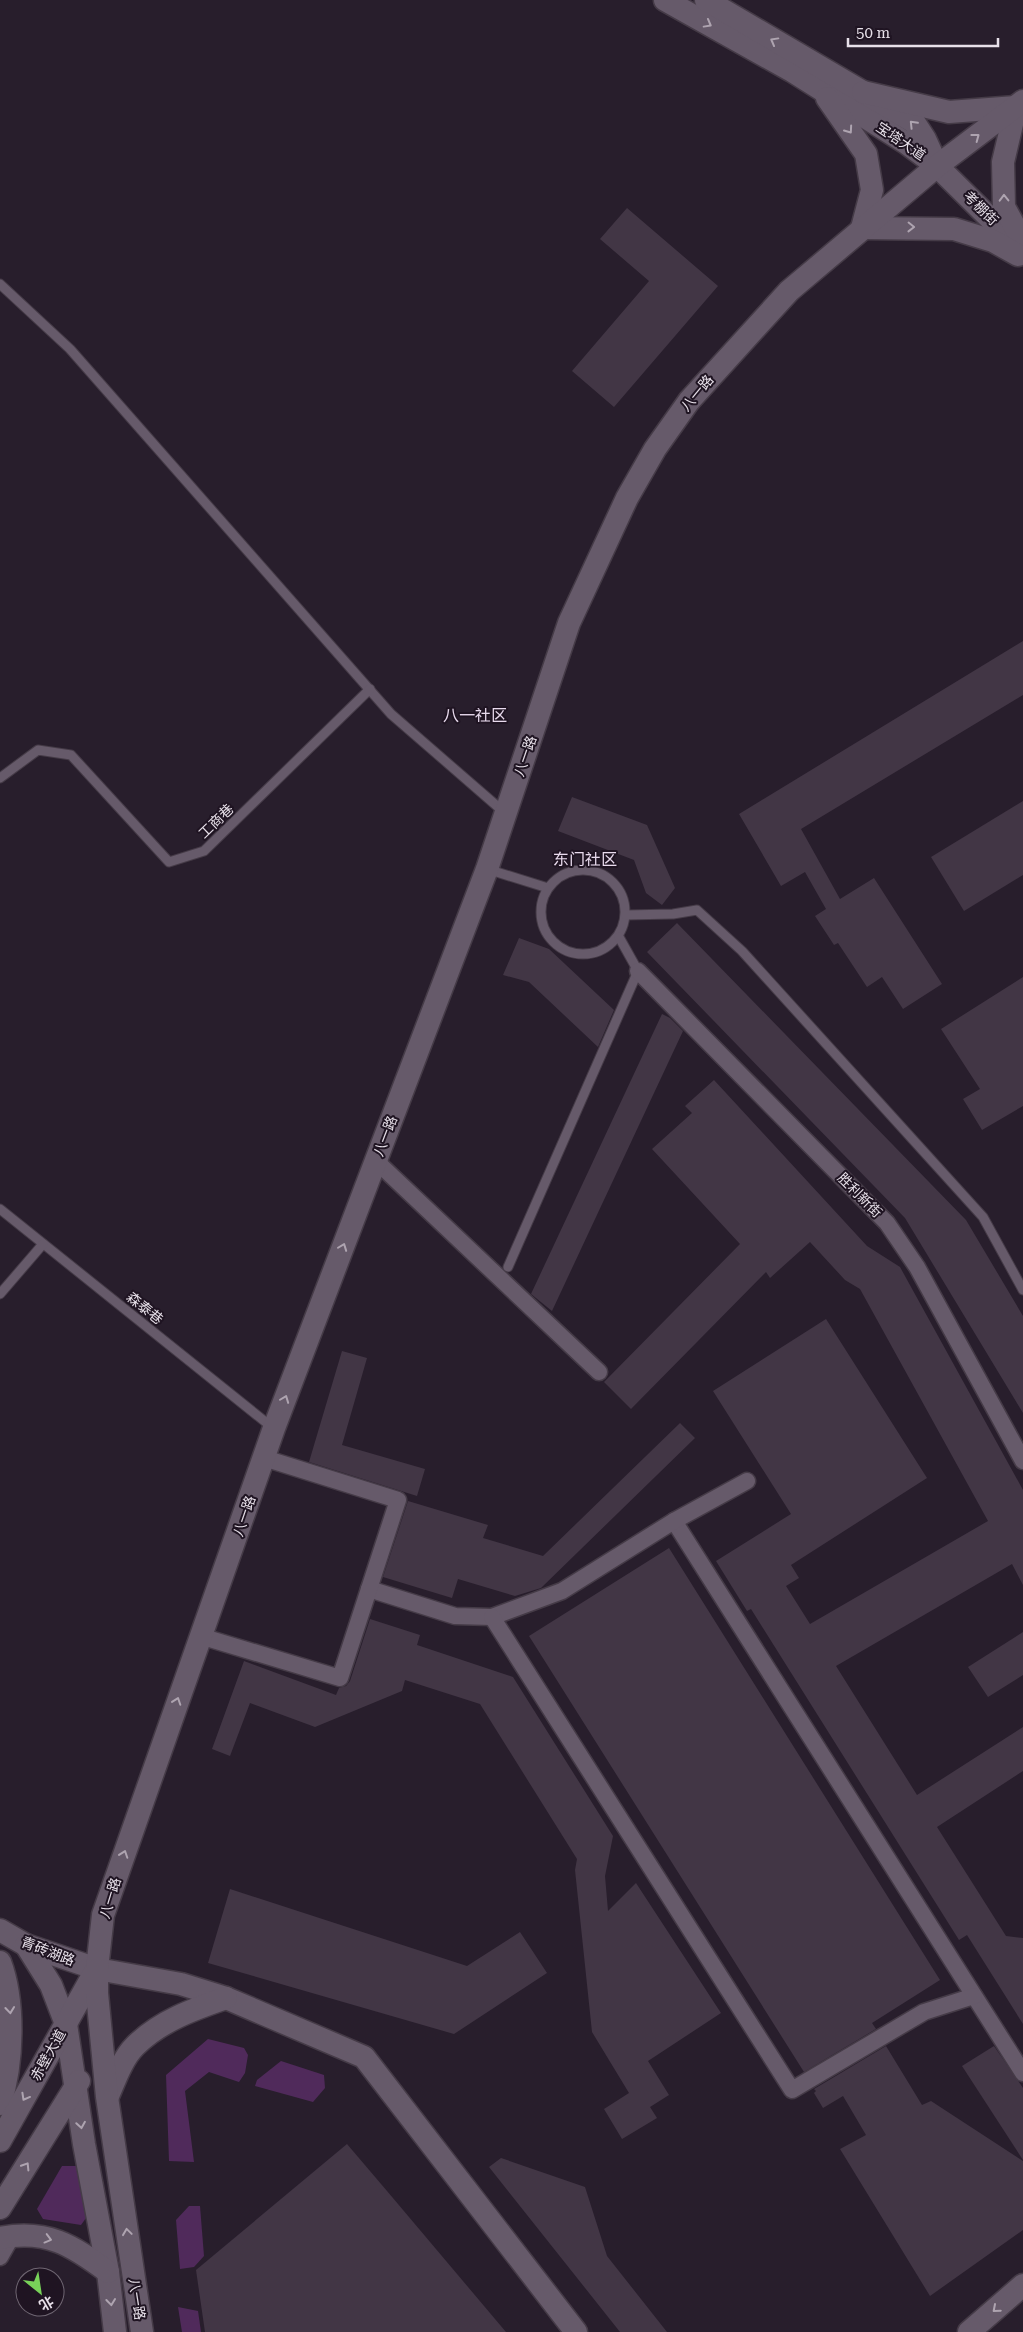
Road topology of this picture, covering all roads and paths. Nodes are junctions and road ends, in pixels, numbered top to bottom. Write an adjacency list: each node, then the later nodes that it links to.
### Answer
1 (665, 0): 3 (main road, 宝塔大道, one-way to 3)
2 (713, 2): 4 (main road, 宝塔大道, one-way to 2)
3 (822, 90): 6 (main road, 宝塔大道); 7 (main road, one-way to 7)
4 (863, 92): 5 (main road); 6 (main road, 宝塔大道, one-way to 4)
5 (1019, 104): 6 (main road, 八一路, one-way to 5); 8 (main road, one-way to 5)
6 (937, 166): 7 (main road, 八一路); 9 (main road, 考棚街)
7 (862, 228): 10 (main road, one-way to 10); 14 (main road, 八一路)
8 (1023, 242)
9 (1023, 251)
10 (1023, 258)
11 (0, 284): 12 (lane)
12 (370, 689): 13 (lane, 工商巷); 14 (lane)
13 (0, 778)
14 (505, 813): 15 (main road, 八一路)
15 (487, 869): 16 (lane); 20 (main road, 八一路)
16 (548, 888): 17 (lane); 18 (lane)
17 (626, 916): 18 (lane); 24 (lane)
18 (619, 937): 19 (lane)
19 (638, 972): 23 (lane); 29 (street, 胜利新街)
20 (376, 1161): 26 (street); 27 (main road, 八一路, one-way to 20)
21 (0, 1209): 22 (lane, 森泰巷)
22 (42, 1244): 25 (lane); 27 (lane, 森泰巷)
23 (508, 1266)
24 (1023, 1290)
25 (0, 1294)
26 (599, 1372)
27 (274, 1428): 28 (main road, 八一路)
28 (264, 1458): 32 (street); 34 (main road, 八一路)
29 (1023, 1462)
30 (747, 1480): 31 (street)
31 (674, 1521): 33 (street); 39 (street)
32 (369, 1589): 33 (street); 34 (street)
33 (492, 1617): 39 (street)
34 (200, 1636): 38 (main road, 八一路, one-way to 34)
35 (0, 1930): 36 (main road, 青砖湖路)
36 (26, 1945): 38 (main road, 青砖湖路); 41 (main road, 八一路)
37 (0, 1962): 46 (main road, one-way to 46)
38 (97, 1969): 40 (main road, 青砖湖路); 41 (main road, 赤壁大道); 42 (main road, 八一路)
39 (974, 1996): 43 (street)
40 (226, 1998): 45 (main road); 55 (main road, 青砖湖路)
41 (66, 2024): 44 (main road, 八一路); 47 (main road, 赤壁大道, one-way to 47)
42 (102, 2044): 44 (main road); 45 (main road, 八一路)
43 (1023, 2072)
44 (75, 2087): 48 (main road, one-way to 44); 51 (main road, 八一路, one-way to 51)
45 (107, 2097): 54 (main road, 八一路, one-way to 45)
46 (0, 2104)
47 (0, 2141)
48 (0, 2208)
49 (6, 2237): 50 (street); 51 (main road, one-way to 51)
50 (0, 2257)
51 (108, 2272): 53 (main road, 八一路, one-way to 53)
52 (1023, 2285): 56 (main road, one-way to 56)
53 (115, 2332)
54 (142, 2332)
55 (576, 2332)
56 (969, 2332)

